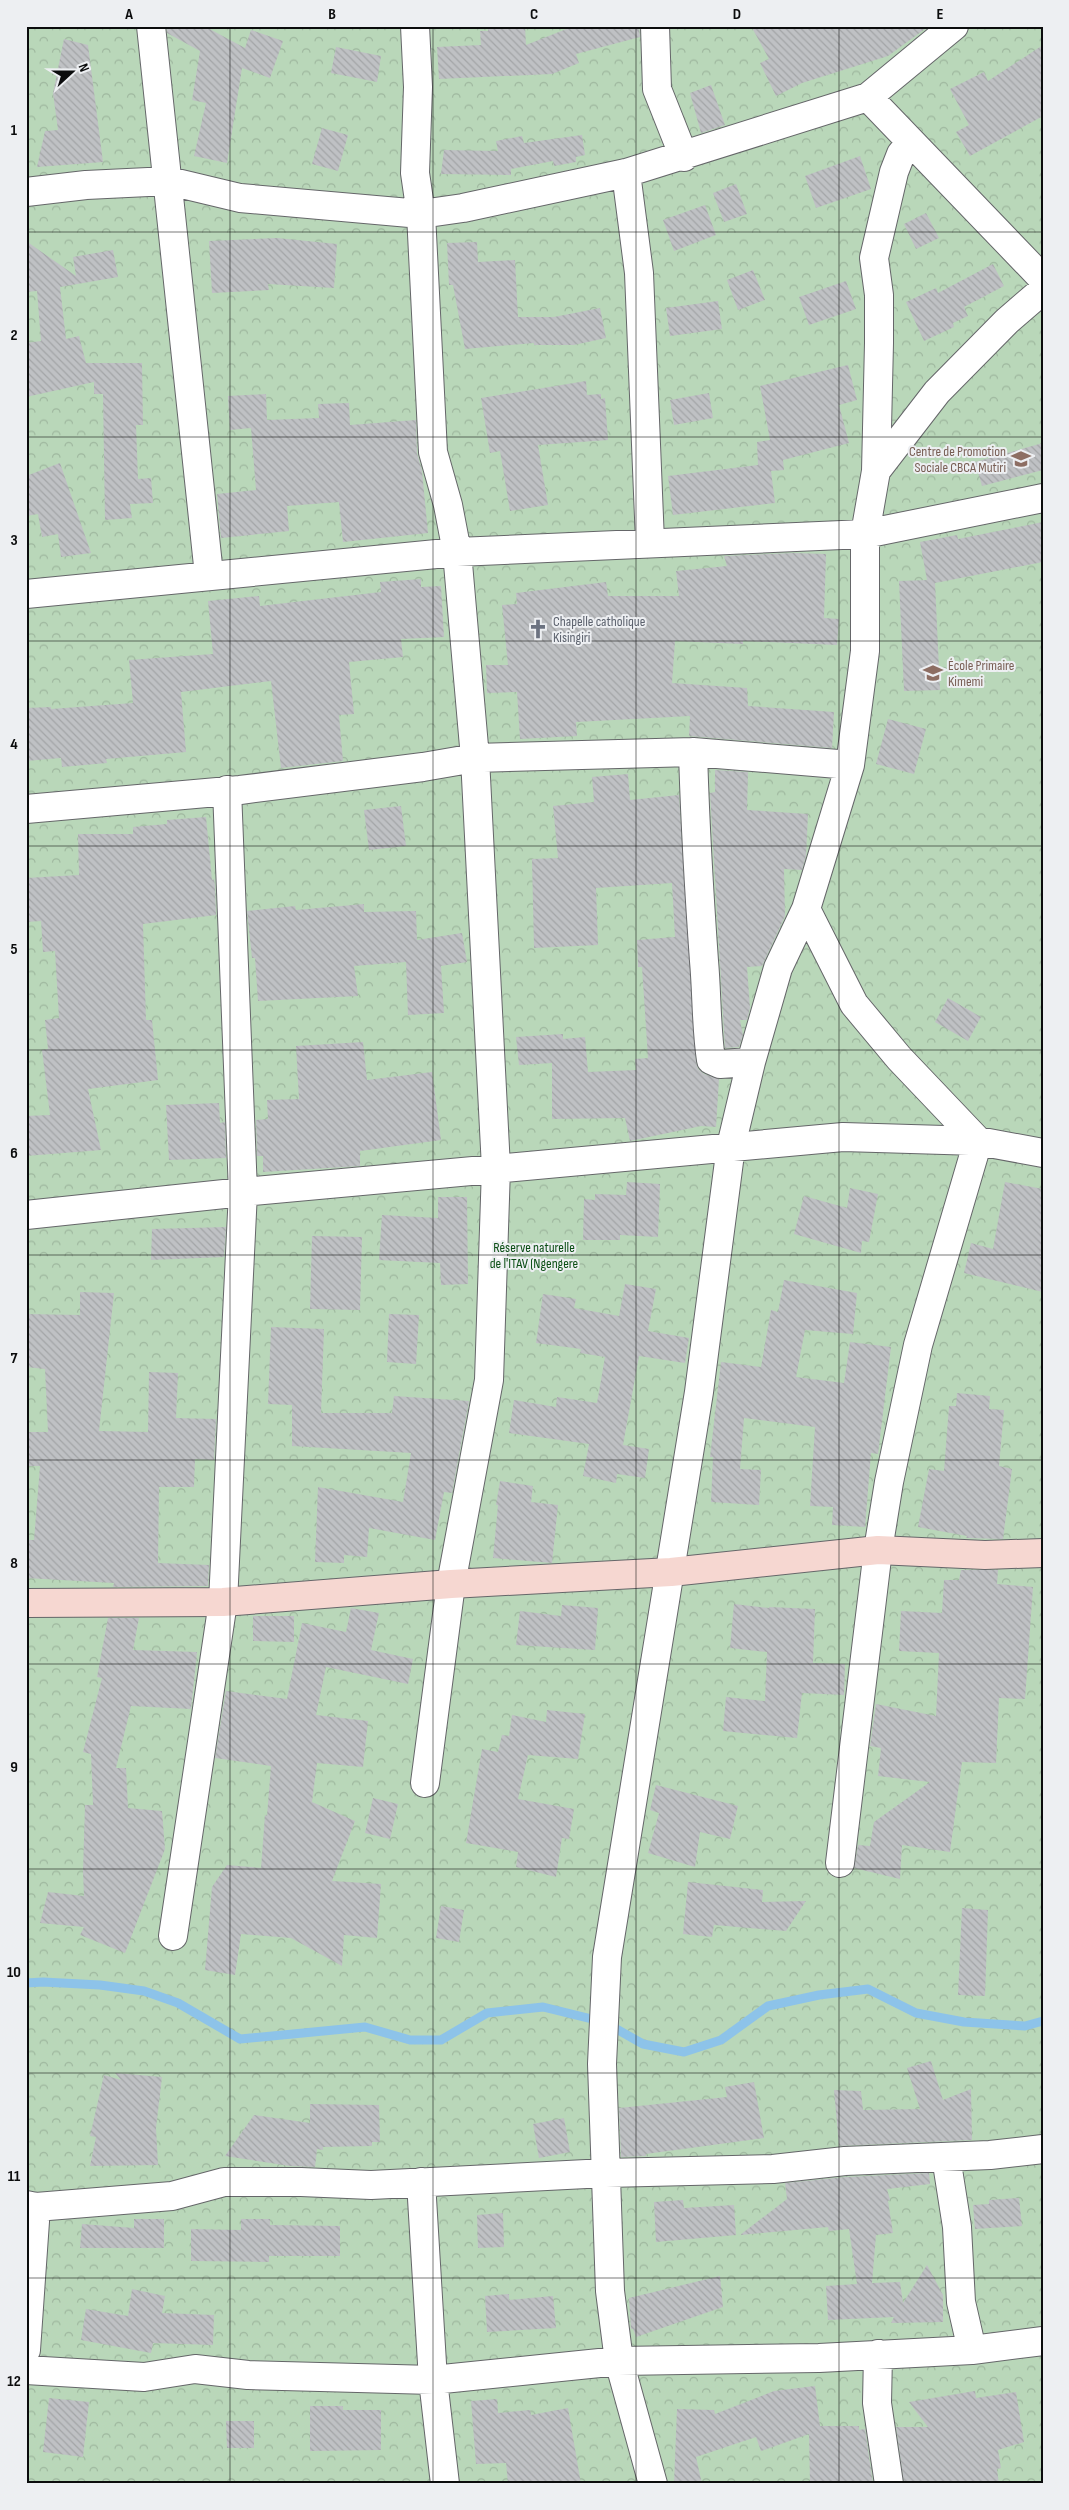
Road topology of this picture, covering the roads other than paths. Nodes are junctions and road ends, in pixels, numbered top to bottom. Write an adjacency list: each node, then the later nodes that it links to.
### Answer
1 (151, 26): 9 (street)
2 (415, 26): 11 (street)
3 (655, 26): 7 (street)
4 (954, 26): 5 (street)
5 (868, 97): 6 (street); 7 (street)
6 (910, 143): 12 (street); 14 (street)
7 (684, 157): 8 (street)
8 (626, 173): 11 (street); 17 (street)
9 (169, 181): 10 (street); 11 (street); 19 (street)
10 (26, 192)
11 (421, 214): 18 (street)
12 (1043, 279)
13 (1043, 290): 14 (street)
14 (876, 471): 16 (street)
15 (1043, 498): 16 (street)
16 (865, 534): 17 (street); 23 (street)
17 (650, 542): 18 (street)
18 (457, 552): 19 (street); 22 (street)
19 (209, 575): 20 (street)
20 (26, 594)
21 (693, 752): 22 (street); 23 (street); 27 (street)
22 (475, 758): 24 (street); 31 (street)
23 (850, 765): 26 (street)
24 (227, 790): 25 (street); 32 (street)
25 (26, 809)
26 (806, 909): 27 (street); 28 (street)
27 (750, 1062): 29 (street)
28 (978, 1141): 29 (street); 30 (street); 34 (street)
29 (731, 1146): 31 (street); 36 (street)
30 (1043, 1153)
31 (496, 1168): 32 (street); 37 (street)
32 (243, 1192): 33 (street); 38 (street)
33 (26, 1215)
34 (878, 1550): 35 (street); 36 (street); 41 (street)
35 (1043, 1553)
36 (670, 1572): 37 (street); 45 (street)
37 (451, 1584): 38 (street); 40 (street)
38 (223, 1602): 39 (street); 42 (street)
39 (26, 1603)
40 (425, 1784)
41 (840, 1863)
42 (173, 1936)
43 (1043, 2149): 44 (street)
44 (946, 2157): 45 (street); 50 (street)
45 (606, 2173): 46 (street); 52 (street)
46 (421, 2182): 47 (street); 54 (street)
47 (31, 2206): 49 (street)
48 (1043, 2341): 50 (street)
49 (26, 2350)
50 (972, 2350): 51 (street)
51 (878, 2354): 52 (street); 57 (street)
52 (620, 2362): 54 (street); 56 (street)
53 (26, 2370): 54 (street)
54 (433, 2380): 55 (street)
55 (445, 2484)
56 (653, 2484)
57 (889, 2484)

